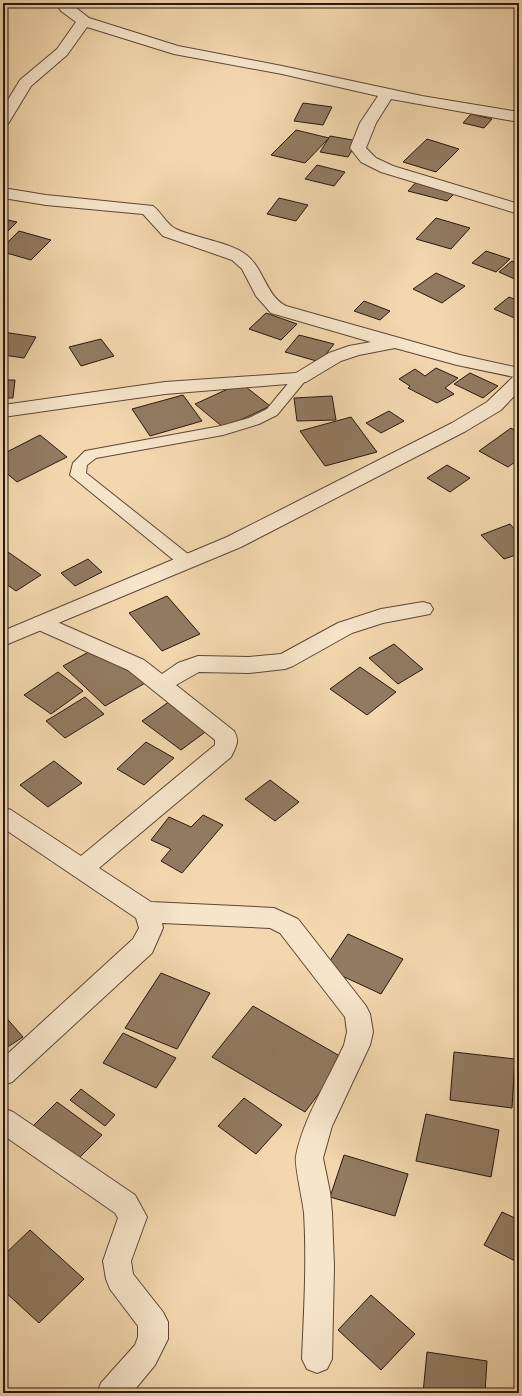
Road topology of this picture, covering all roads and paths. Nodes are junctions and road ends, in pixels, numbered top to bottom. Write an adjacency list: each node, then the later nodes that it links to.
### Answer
1 (62, 3): 2 (street)
2 (84, 21): 3 (street); 5 (street)
3 (387, 94): 4 (street); 7 (street)
4 (519, 117)
5 (3, 120)
6 (3, 193): 8 (street)
7 (519, 209)
8 (398, 343): 9 (street); 10 (street)
9 (519, 373)
10 (300, 378): 12 (street); 13 (lane)
11 (519, 382): 13 (street)
12 (3, 411)
13 (187, 562): 15 (street)
14 (423, 609): 17 (street)
15 (41, 623): 16 (street); 17 (street)
16 (3, 639)
17 (161, 685): 19 (street)
18 (3, 816): 19 (street)
19 (82, 869): 20 (street)
20 (146, 912): 21 (street); 23 (street)
21 (3, 1074)
22 (3, 1120): 24 (street)
23 (317, 1359)
24 (112, 1393)

